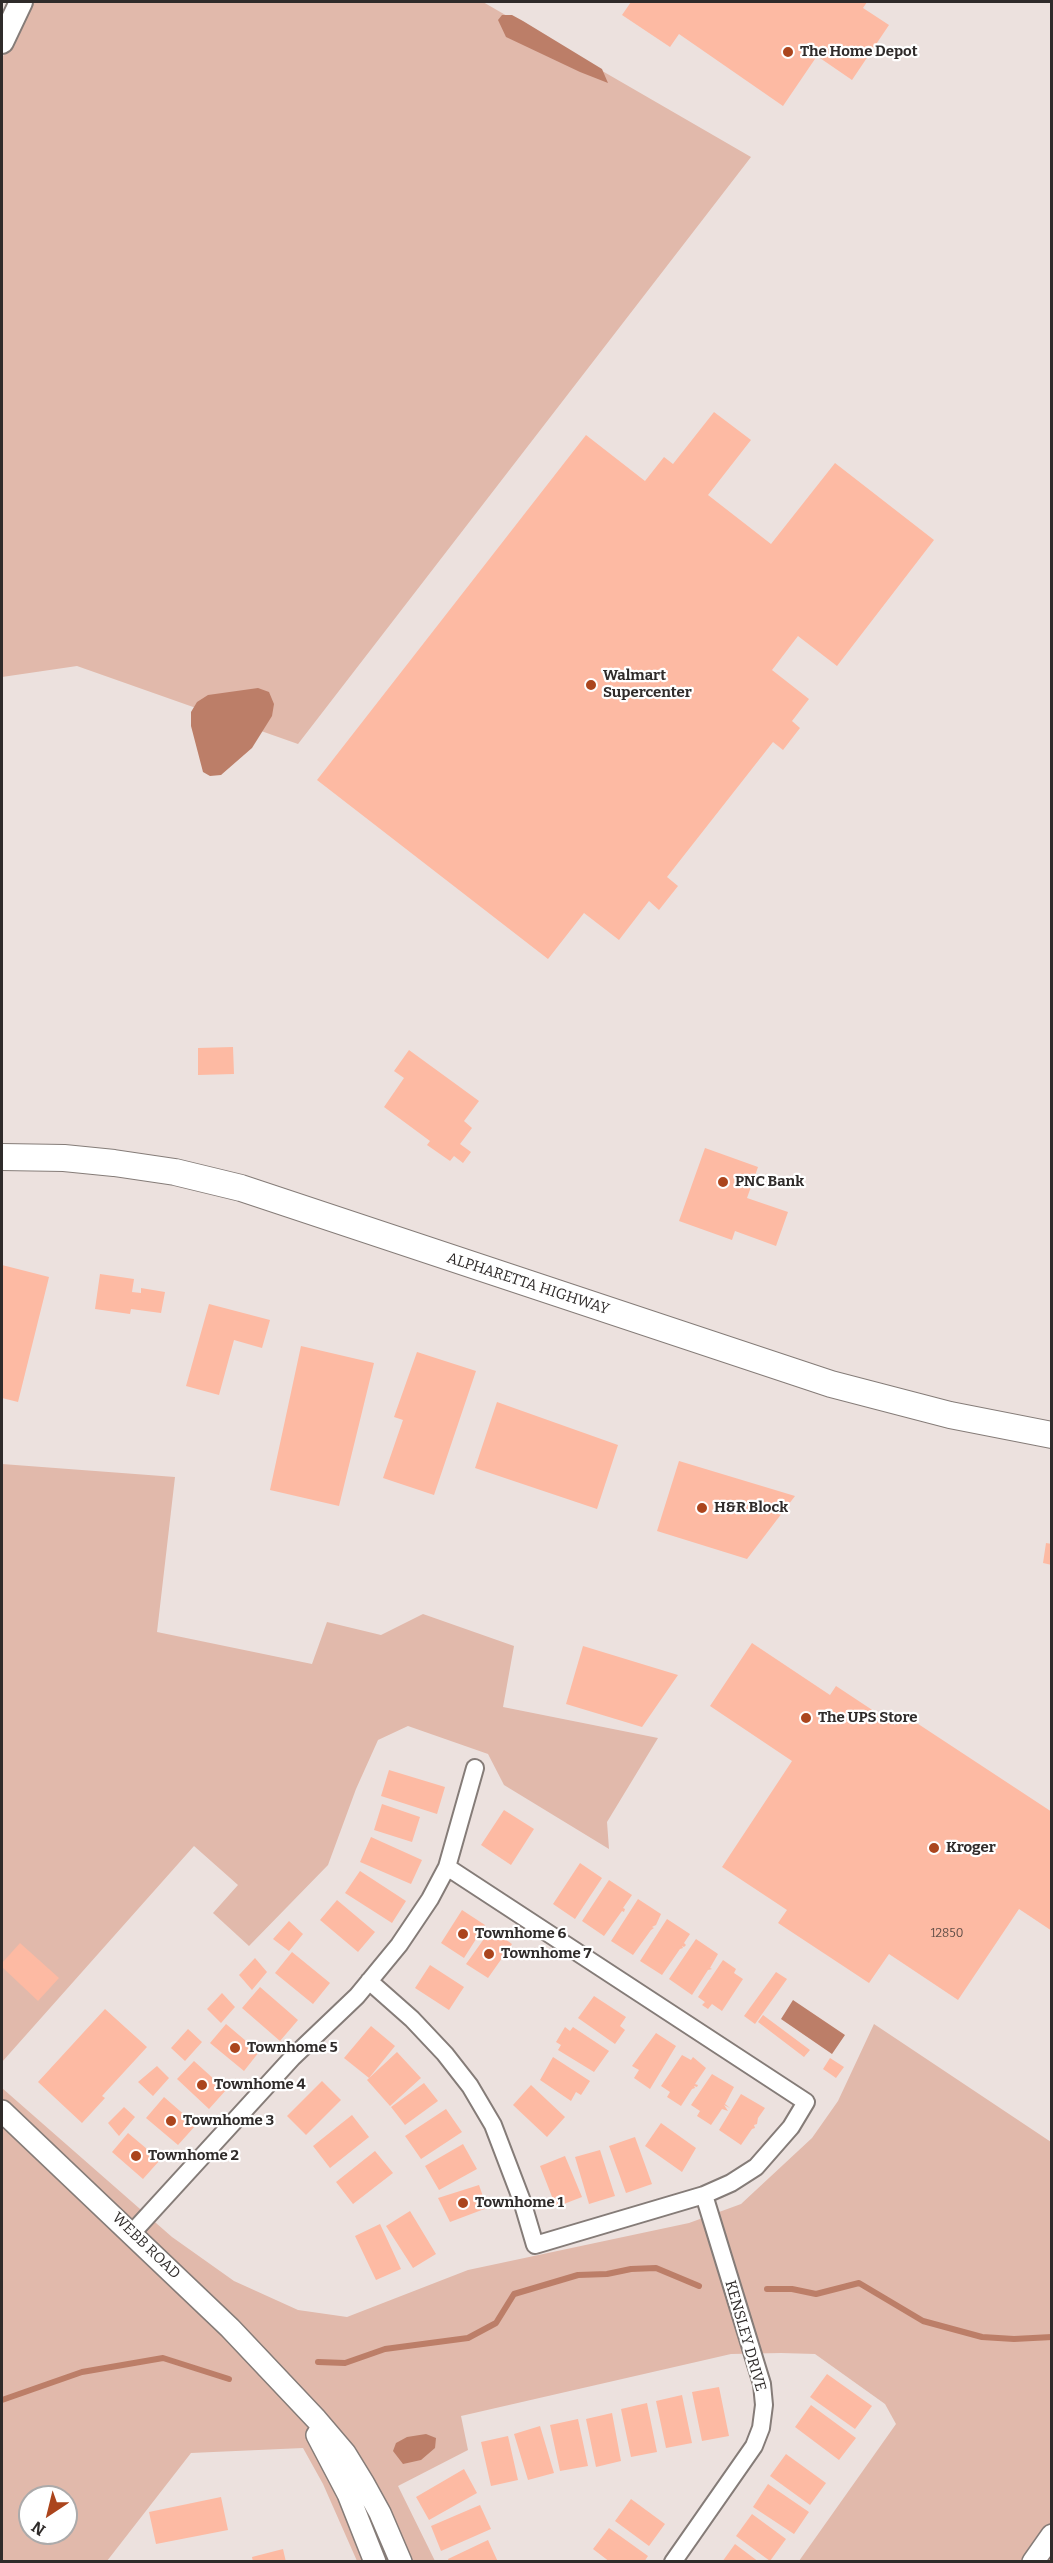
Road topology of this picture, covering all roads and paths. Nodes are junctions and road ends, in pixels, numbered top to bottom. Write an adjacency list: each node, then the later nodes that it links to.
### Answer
1 (21, 2): 2 (main road)
2 (2, 42)
3 (2, 1157): 4 (main road, ALPHARETTA HIGHWAY)
4 (1052, 1435)
5 (475, 1768): 6 (street)
6 (447, 1867): 7 (street); 9 (street)
7 (369, 1981): 9 (street); 10 (street)
8 (2, 2111): 10 (street, WEBB ROAD)
9 (704, 2195): 15 (street, KENSLEY DRIVE)
10 (132, 2233): 11 (street, WEBB ROAD)
11 (285, 2387): 13 (street, WEBB ROAD); 14 (street, WEBB ROAD)
12 (1052, 2535): 16 (street)
13 (375, 2562)
14 (401, 2562)
15 (674, 2562)
16 (1033, 2562)

